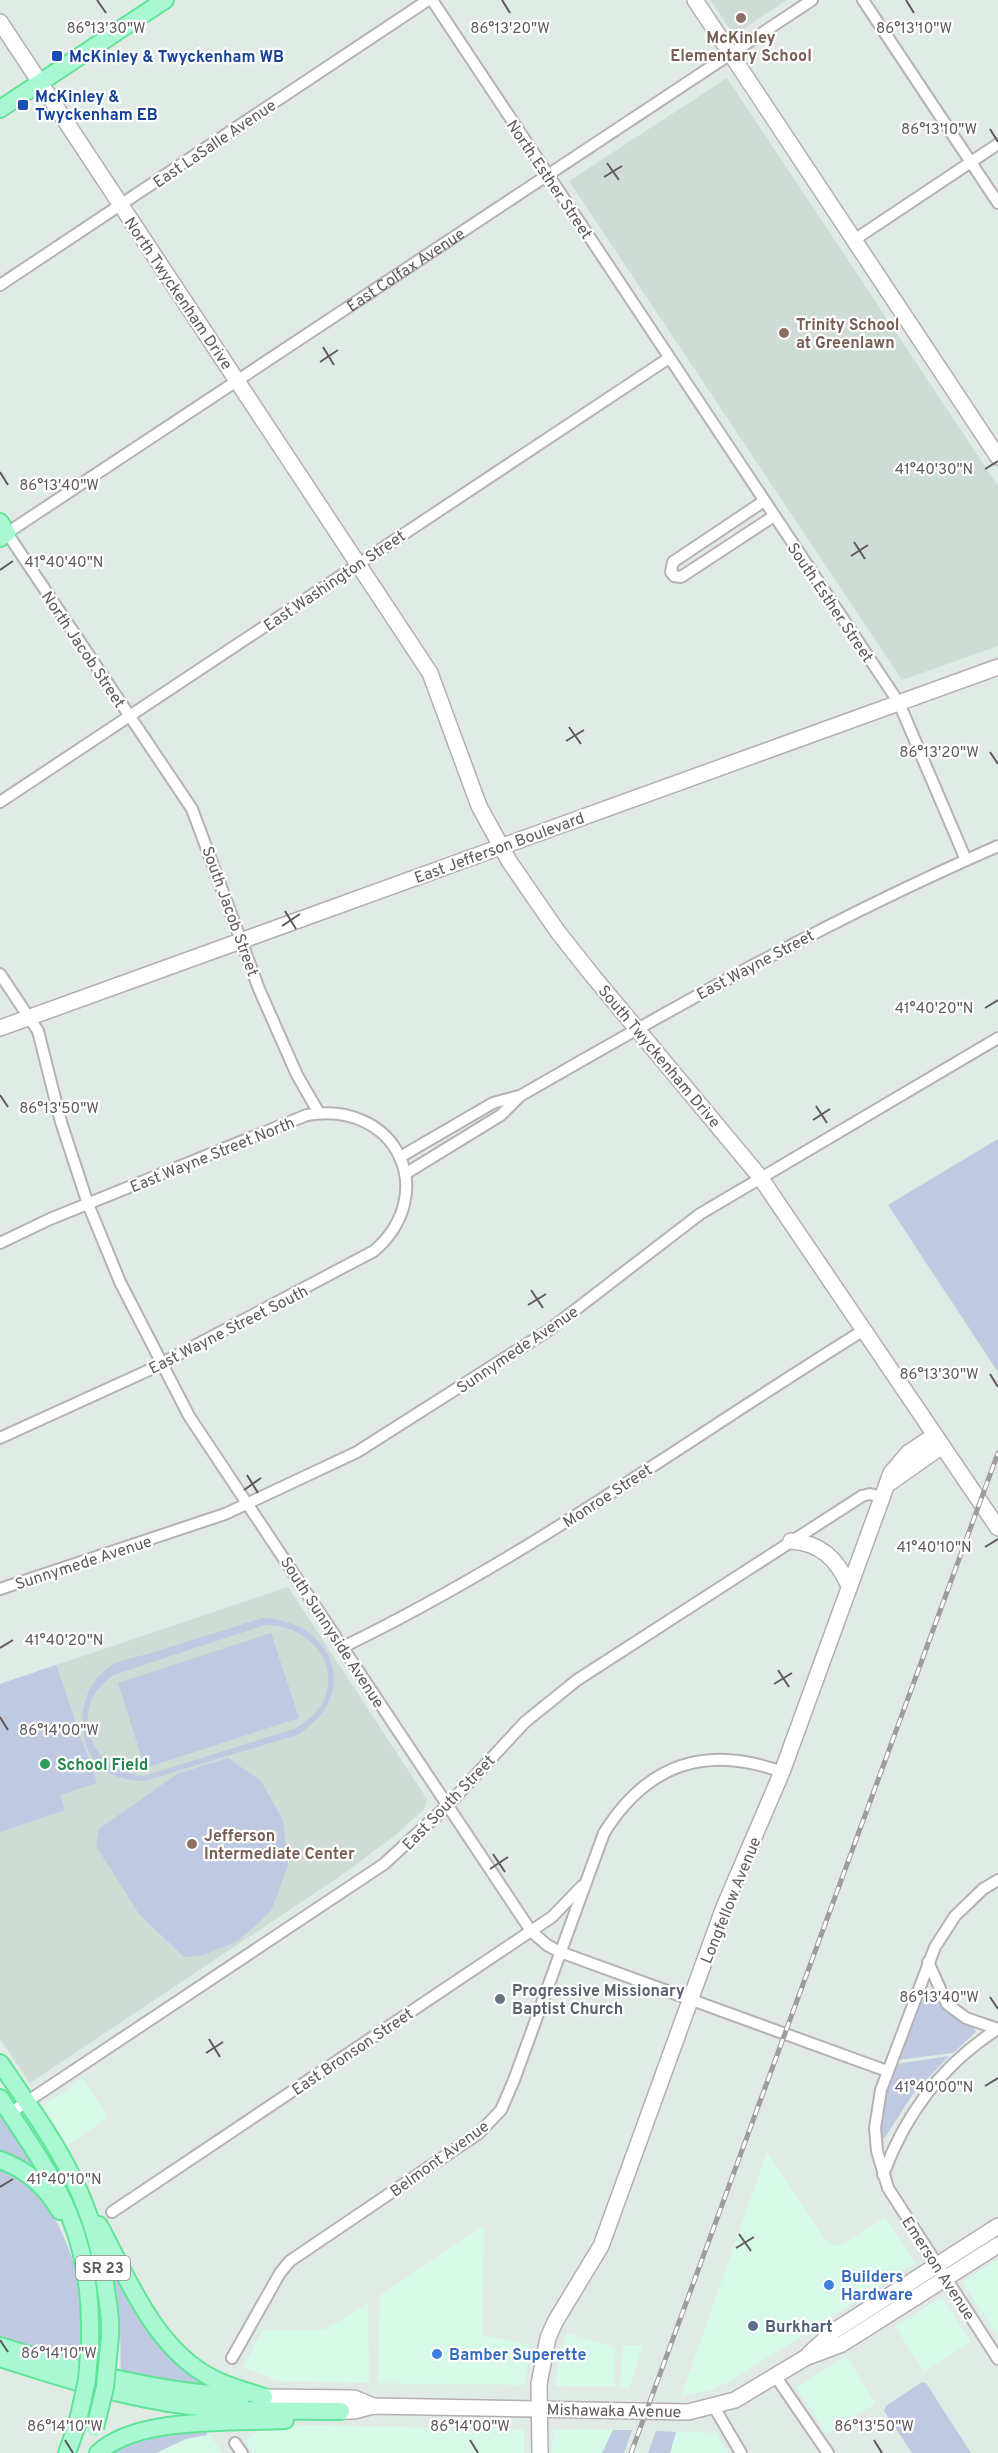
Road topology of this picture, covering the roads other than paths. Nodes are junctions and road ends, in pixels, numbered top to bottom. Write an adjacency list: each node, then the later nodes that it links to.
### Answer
1 (165, 0): 8 (main road)
2 (430, 0): 12 (street, North Esther Street); 14 (street, East LaSalle Avenue)
3 (695, 0): 7 (street)
4 (812, 0): 7 (street, East Colfax Avenue)
5 (862, 0): 11 (street)
6 (0, 22): 8 (street, North Twyckenham Drive)
7 (731, 54): 12 (street, East Colfax Avenue); 15 (street)
8 (41, 82): 9 (main road); 14 (street, North Twyckenham Drive)
9 (0, 109)
10 (998, 144): 11 (street)
11 (971, 162): 13 (street); 15 (street)
12 (548, 174): 17 (street, North Esther Street); 18 (street, East Colfax Avenue)
13 (998, 203)
14 (121, 205): 16 (street, East LaSalle Avenue); 18 (street, North Twyckenham Drive)
15 (854, 240): 19 (street)
16 (0, 285)
17 (669, 358): 20 (street, South Esther Street); 23 (street, East Washington Street)
18 (237, 381): 22 (street, East Colfax Avenue); 23 (street, North Twyckenham Drive)
19 (998, 457)
20 (764, 501): 21 (street, South Esther Street); 21 (street)
21 (774, 516): 25 (street, South Esther Street)
22 (2, 531): 26 (street, North Jacob Street)
23 (359, 564): 26 (street, East Washington Street); 29 (street, South Twyckenham Drive)
24 (998, 667): 25 (street, East Jefferson Boulevard)
25 (898, 703): 29 (street, East Jefferson Boulevard); 30 (street, South Esther Street)
26 (129, 717): 27 (street, East Washington Street); 31 (street, South Jacob Street)
27 (0, 802)
28 (998, 846): 30 (street, East Wayne Street)
29 (501, 848): 31 (street, East Jefferson Boulevard); 35 (street, South Twyckenham Drive)
30 (966, 860): 35 (street, East Wayne Street)
31 (241, 940): 33 (street, East Jefferson Boulevard); 38 (street, South Jacob Street)
32 (0, 974): 33 (street, South Sunnyside Avenue)
33 (30, 1017): 34 (street, East Jefferson Boulevard); 42 (street, South Sunnyside Avenue)
34 (0, 1028)
35 (637, 1028): 37 (street, East Wayne Street); 41 (street, South Twyckenham Drive)
36 (998, 1038): 41 (street, Sunnymede Avenue)
37 (520, 1096): 39 (street, East Wayne Street); 40 (street, East Wayne Street)
38 (319, 1113): 39 (street, East Wayne Street North); 42 (street, East Wayne Street North)
39 (400, 1157): 40 (street, East Wayne Street North)
40 (405, 1174): 45 (street, East Wayne Street South)
41 (760, 1178): 44 (street, South Twyckenham Drive); 49 (street, Sunnymede Avenue)
42 (88, 1204): 43 (street, East Wayne Street North); 45 (street, South Sunnyside Avenue)
43 (0, 1243)
44 (864, 1330): 47 (street, South Twyckenham Drive); 54 (street, Monroe Street)
45 (161, 1364): 46 (street, East Wayne Street South); 49 (street, South Sunnyside Avenue)
46 (0, 1438)
47 (939, 1441): 48 (street, Longfellow Avenue); 50 (street, South Twyckenham Drive)
48 (884, 1493): 51 (street, East South Street); 52 (street, Longfellow Avenue)
49 (248, 1505): 53 (street, Sunnymede Avenue); 54 (street, South Sunnyside Avenue)
50 (998, 1528)
51 (791, 1541): 52 (street); 56 (street, East South Street)
52 (849, 1586): 55 (street, Longfellow Avenue)
53 (0, 1589)
54 (343, 1647): 56 (street, South Sunnyside Avenue)
55 (782, 1772): 58 (street, Belmont Avenue); 62 (street, Longfellow Avenue)
56 (448, 1805): 59 (street, South Sunnyside Avenue); 67 (street, East South Street)
57 (998, 1880): 61 (street, Emerson Avenue)
58 (585, 1882): 59 (street, East Bronson Street); 60 (street, Belmont Avenue)
59 (531, 1931): 60 (street, South Sunnyside Avenue); 72 (street, East Bronson Street)
60 (560, 1952): 62 (street, South Sunnyside Avenue); 79 (street, Belmont Avenue)
61 (928, 1962): 63 (street); 65 (street, Emerson Avenue)
62 (691, 2000): 65 (street, South Sunnyside Avenue); 85 (street, Longfellow Avenue)
63 (997, 2030): 70 (street)
64 (0, 2063): 67 (main road, SR 23)
65 (888, 2070): 70 (street, Emerson Avenue)
66 (0, 2098): 68 (main road, SR 23)
67 (27, 2102): 68 (street, East South Street); 71 (main road, SR 23)
68 (10, 2113): 75 (main road, SR 23)
69 (0, 2160): 75 (main road)
70 (883, 2175): 76 (street, Emerson Avenue)
71 (82, 2193): 82 (main road); 89 (main road, SR 23, bridge)
72 (112, 2212)
73 (998, 2226): 76 (street, Mishawaka Avenue)
74 (998, 2245): 76 (street, Mishawaka Avenue)
75 (81, 2248): 88 (main road, SR 23, bridge)
76 (941, 2272): 80 (street, Emerson Avenue); 81 (street, Mishawaka Avenue)
77 (0, 2346): 82 (main road)
78 (0, 2358): 86 (main road)
79 (232, 2358)
80 (998, 2359)
81 (776, 2377): 84 (street, Mishawaka Avenue); 94 (street)
82 (264, 2397): 83 (street, Mishawaka Avenue)
83 (373, 2406): 85 (street, Mishawaka Avenue); 86 (street, Mishawaka Avenue)
84 (714, 2407): 85 (street, Mishawaka Avenue); 93 (street)
85 (538, 2409): 92 (street, Longfellow Avenue)
86 (341, 2411): 90 (main road)
87 (235, 2443): 91 (street)
88 (67, 2453)
89 (87, 2453)
90 (98, 2453)
91 (242, 2453)
92 (540, 2453)
93 (741, 2453)
94 (828, 2453)

